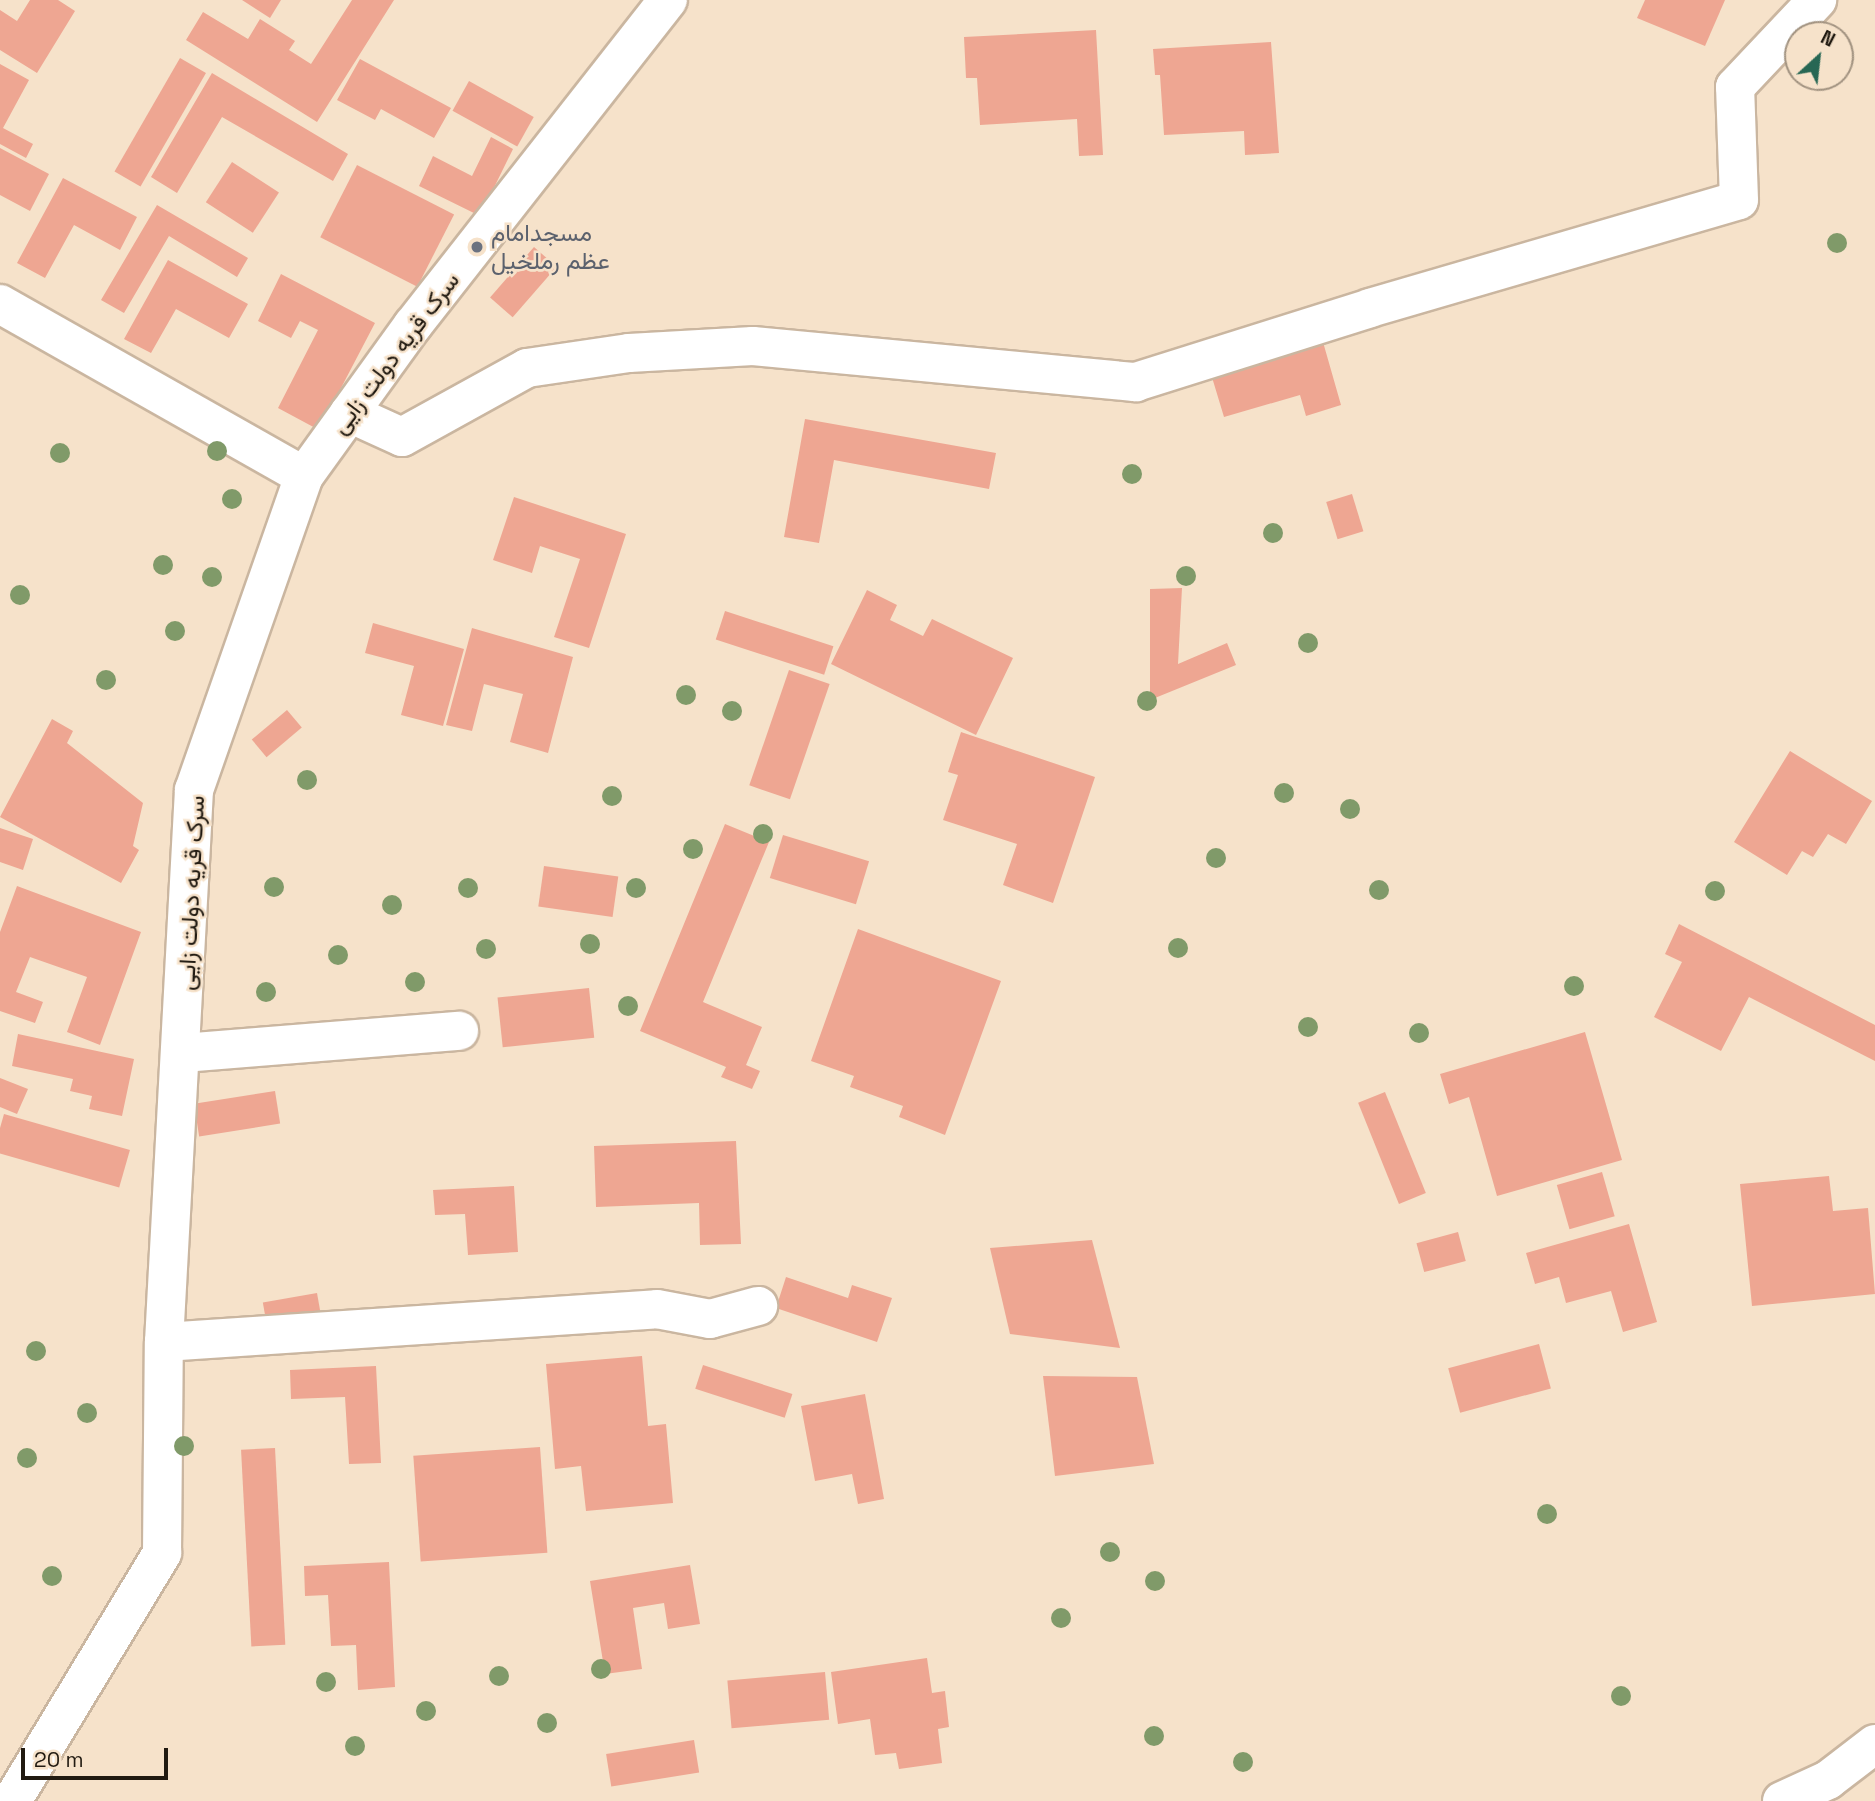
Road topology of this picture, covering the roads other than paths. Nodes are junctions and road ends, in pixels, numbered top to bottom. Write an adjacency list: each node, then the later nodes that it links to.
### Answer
1 (668, 0): 4 (street, سرک قریه دولت زایی)
2 (1818, 0): 4 (street)
3 (0, 304): 5 (street)
4 (349, 413): 5 (street, سرک قریه دولت زایی)
5 (304, 476): 7 (street, سرک قریه دولت زایی)
6 (459, 1031): 7 (street)
7 (183, 1053): 9 (street, سرک قریه دولت زایی)
8 (758, 1306): 9 (street)
9 (164, 1342): 11 (street, سرک قریه دولت زایی)
10 (1875, 1744): 12 (street)
11 (12, 1801)
12 (1782, 1801)

